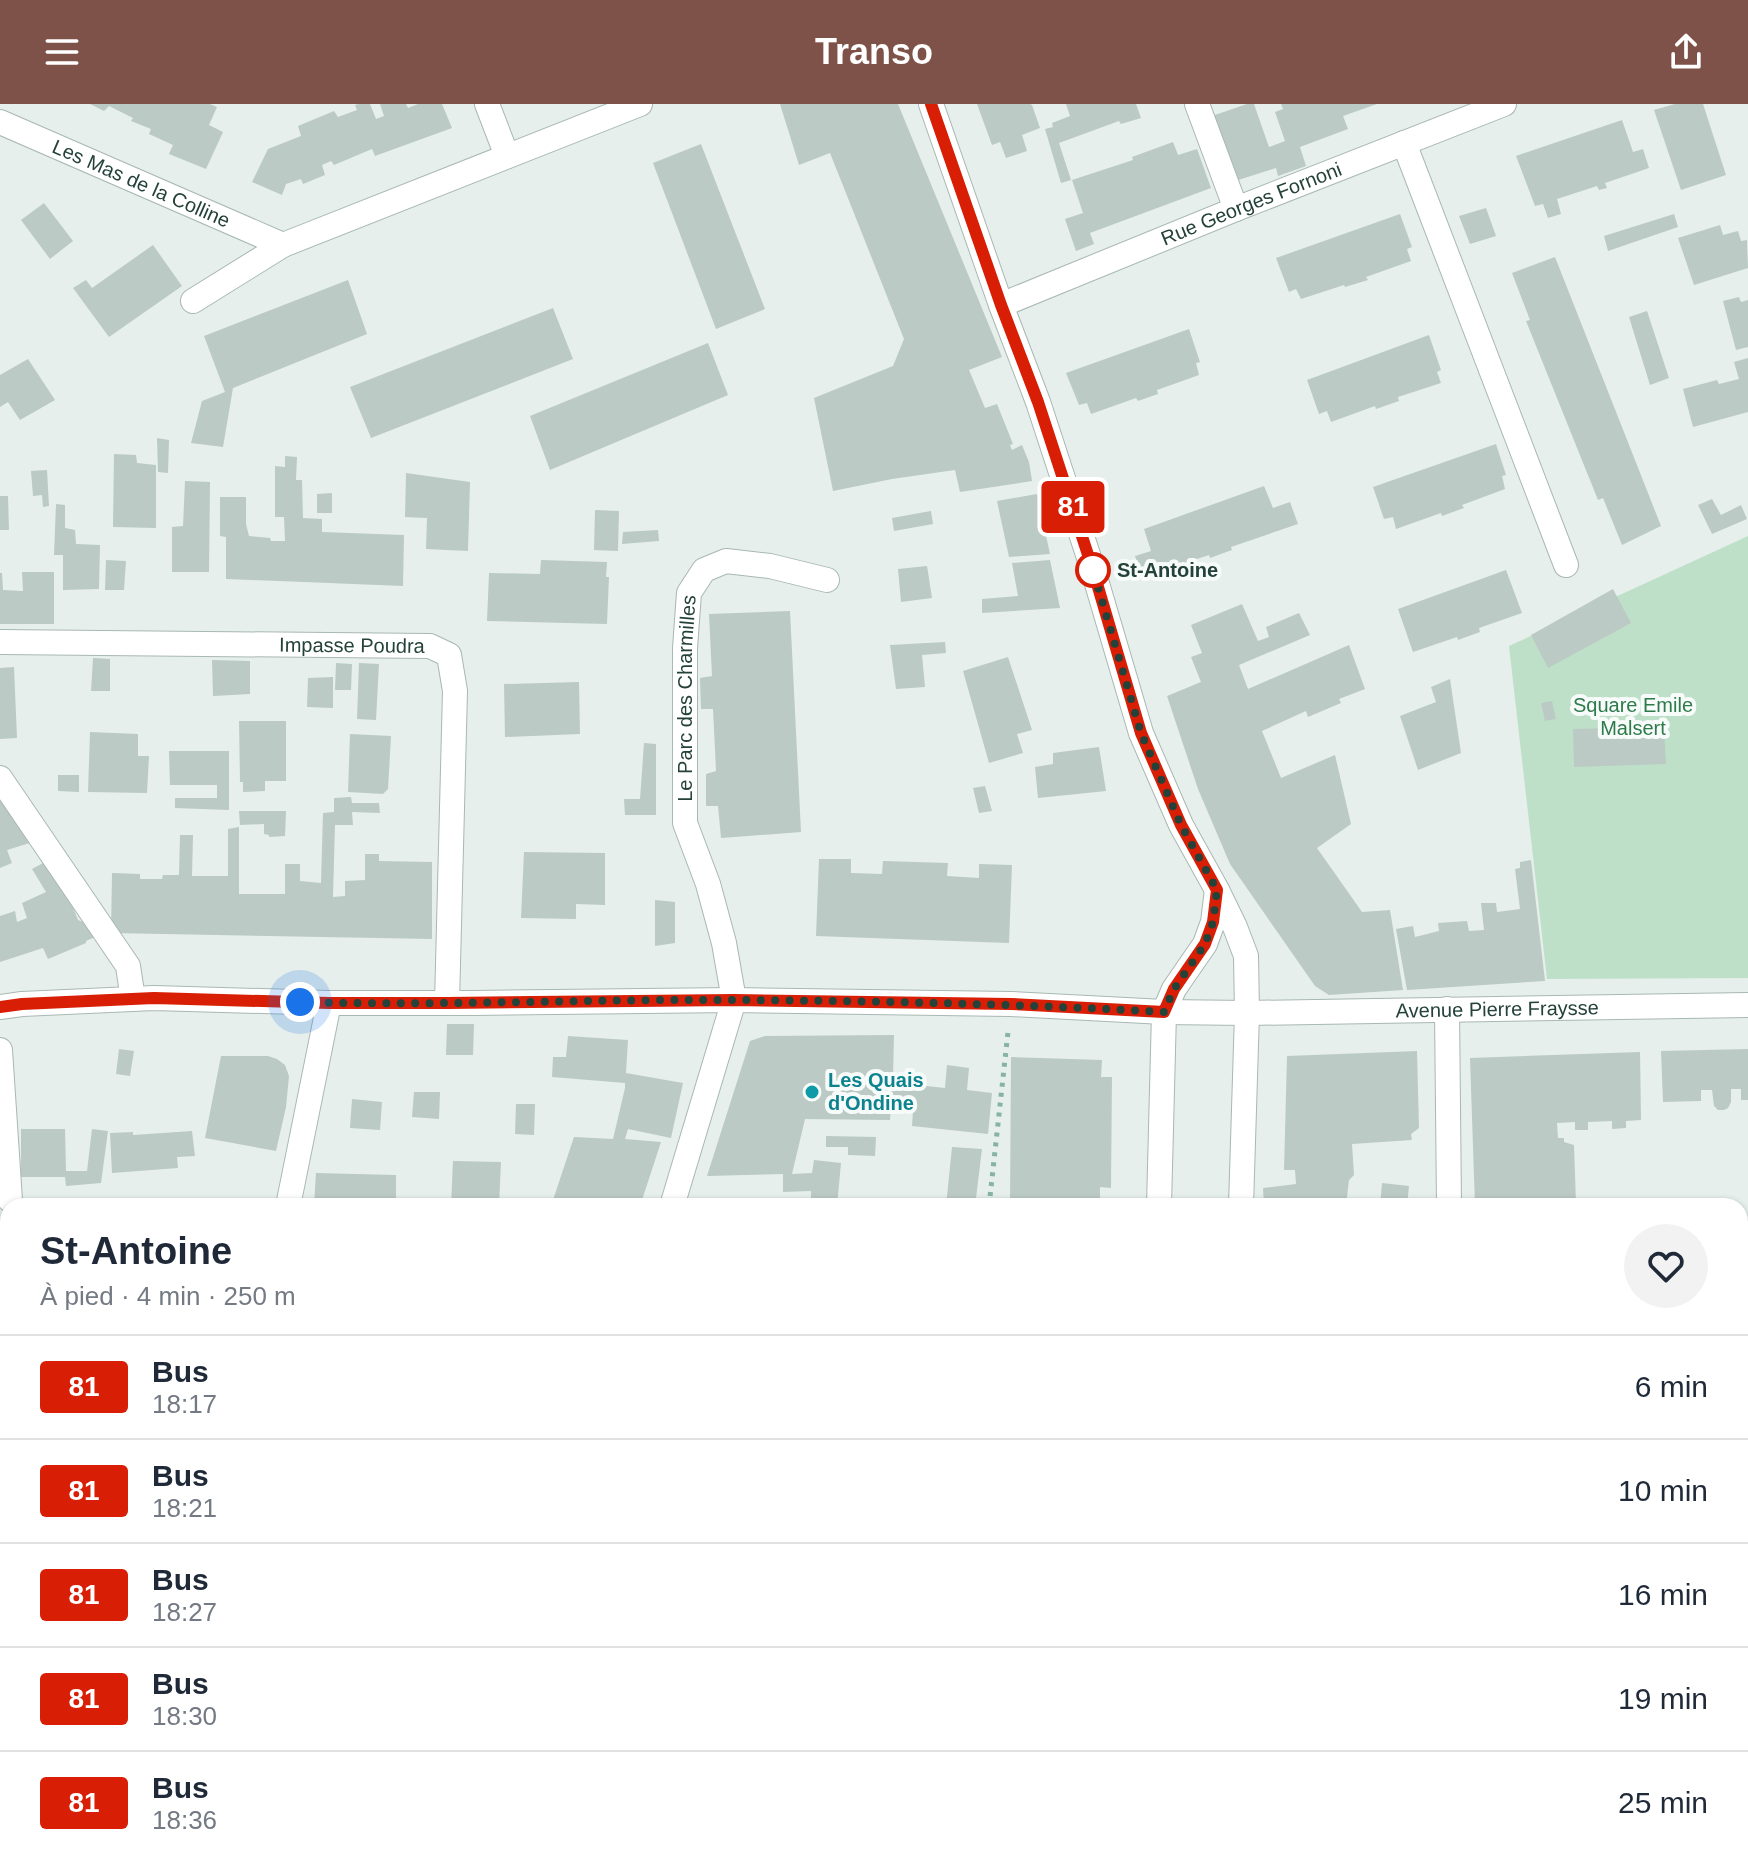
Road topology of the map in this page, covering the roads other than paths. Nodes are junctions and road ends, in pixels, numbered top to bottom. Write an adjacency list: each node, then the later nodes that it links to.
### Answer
1 (3, 104): 7 (street)
2 (487, 104): 10 (street)
3 (640, 104): 10 (street)
4 (931, 104): 14 (street)
5 (1197, 104): 11 (street)
6 (1504, 104): 9 (street, Rue Georges Fornoni)
7 (0, 112)
8 (0, 122): 12 (street, Les Mas de la Colline)
9 (1404, 143): 11 (street, Rue Georges Fornoni); 15 (street)
10 (507, 156): 12 (street)
11 (1236, 209): 14 (street, Rue Georges Fornoni)
12 (283, 245): 13 (street)
13 (193, 301)
14 (1001, 305): 19 (street)
15 (1566, 565)
16 (827, 580): 21 (street, Le Parc des Charmilles)
17 (0, 642): 23 (street, Impasse Poudra)
18 (0, 778): 20 (street)
19 (1217, 890): 27 (street); 28 (street)
20 (133, 999): 22 (street, Avenue Pierre Fraysse); 25 (street, Avenue Pierre Fraysse)
21 (734, 1000): 23 (street, Avenue Pierre Fraysse); 27 (street, Avenue Pierre Fraysse); 32 (street)
22 (329, 1003): 23 (street, Avenue Pierre Fraysse); 31 (street)
23 (447, 1003)
24 (1748, 1005): 26 (street, Avenue Pierre Fraysse)
25 (0, 1007)
26 (1447, 1009): 28 (street, Avenue Pierre Fraysse); 35 (street)
27 (1164, 1012): 28 (street, Avenue Pierre Fraysse); 33 (street)
28 (1247, 1013): 34 (street)
29 (0, 1050): 30 (street)
30 (10, 1198)
31 (290, 1198)
32 (674, 1198)
33 (1159, 1198)
34 (1241, 1198)
35 (1449, 1198)

